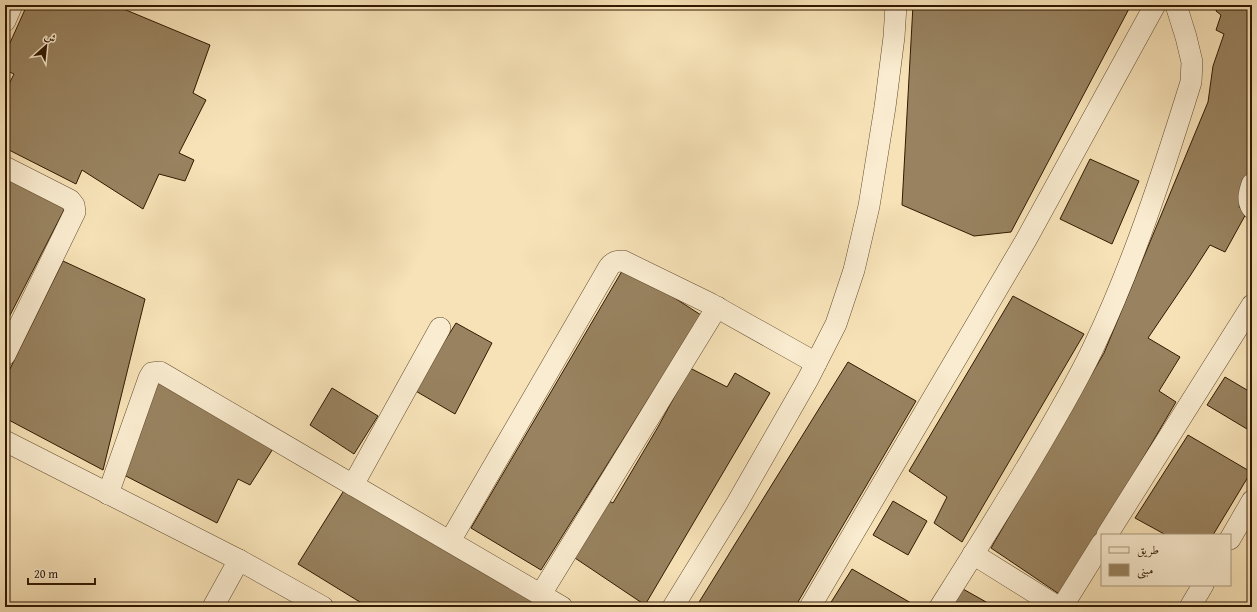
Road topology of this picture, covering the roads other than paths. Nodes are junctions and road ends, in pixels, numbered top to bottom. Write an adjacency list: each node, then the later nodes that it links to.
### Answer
1 (12, 5): 5 (street)
2 (896, 5): 13 (street)
3 (1155, 5): 31 (street)
4 (1176, 5): 22 (street)
5 (5, 21)
6 (5, 166): 12 (street)
7 (1252, 184): 8 (street)
8 (1252, 208)
9 (1252, 305): 18 (street)
10 (717, 307): 13 (street); 20 (street); 25 (street)
11 (440, 328): 15 (street)
12 (5, 355)
13 (816, 363): 30 (street)
14 (5, 441): 16 (street)
15 (353, 485): 16 (street); 20 (street)
16 (108, 494): 23 (street)
17 (1252, 501): 19 (street)
18 (1108, 534)
19 (1231, 537)
20 (450, 541): 25 (street)
21 (1101, 545): 26 (street)
22 (973, 554): 26 (street); 32 (street)
23 (239, 560): 27 (street); 28 (street)
24 (1202, 586): 33 (street)
25 (541, 594): 29 (street)
26 (1067, 605)
27 (213, 607)
28 (323, 607)
29 (562, 607)
30 (673, 607)
31 (810, 607)
32 (940, 607)
33 (1190, 607)

